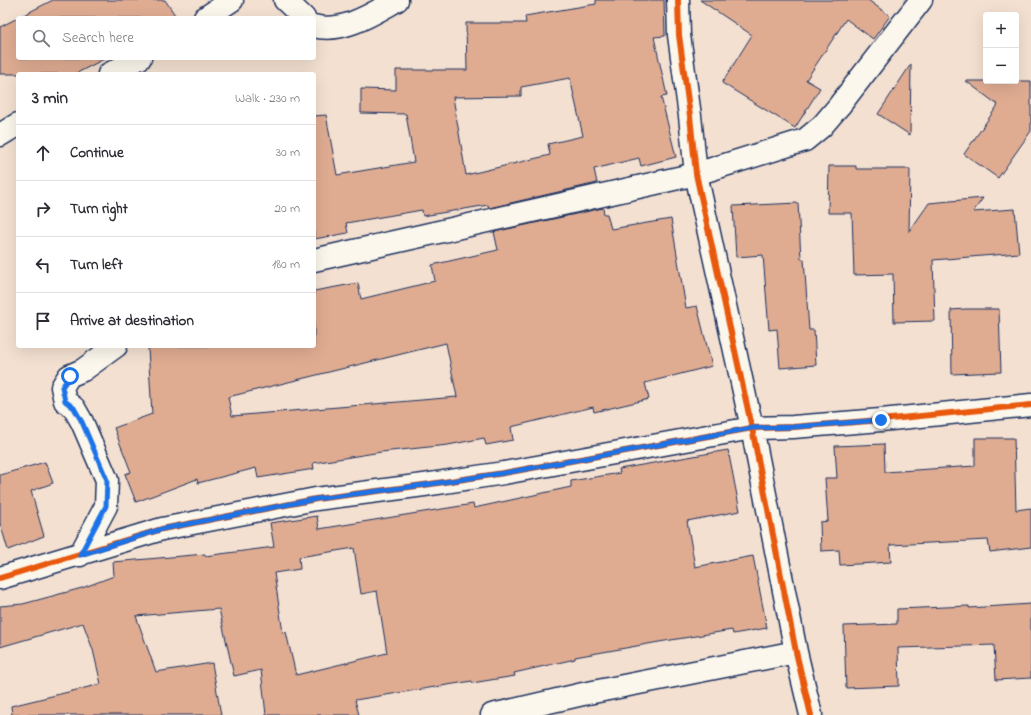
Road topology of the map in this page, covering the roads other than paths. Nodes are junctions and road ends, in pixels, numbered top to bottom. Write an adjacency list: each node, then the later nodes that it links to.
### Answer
1 (232, 0): 6 (street)
2 (285, 0): 7 (street)
3 (397, 0): 8 (street)
4 (678, 0): 13 (street)
5 (921, 0): 13 (street)
6 (208, 16)
7 (302, 16)
8 (316, 26)
9 (136, 60): 10 (street)
10 (113, 72)
11 (16, 125): 12 (street)
12 (0, 135)
13 (696, 174): 14 (street); 17 (street)
14 (316, 260)
15 (113, 348): 18 (street)
16 (1031, 405): 17 (street)
17 (752, 428): 18 (street); 20 (street)
18 (80, 555): 19 (street)
19 (0, 578)
20 (796, 652): 21 (street); 22 (street)
21 (492, 715)
22 (812, 715)

